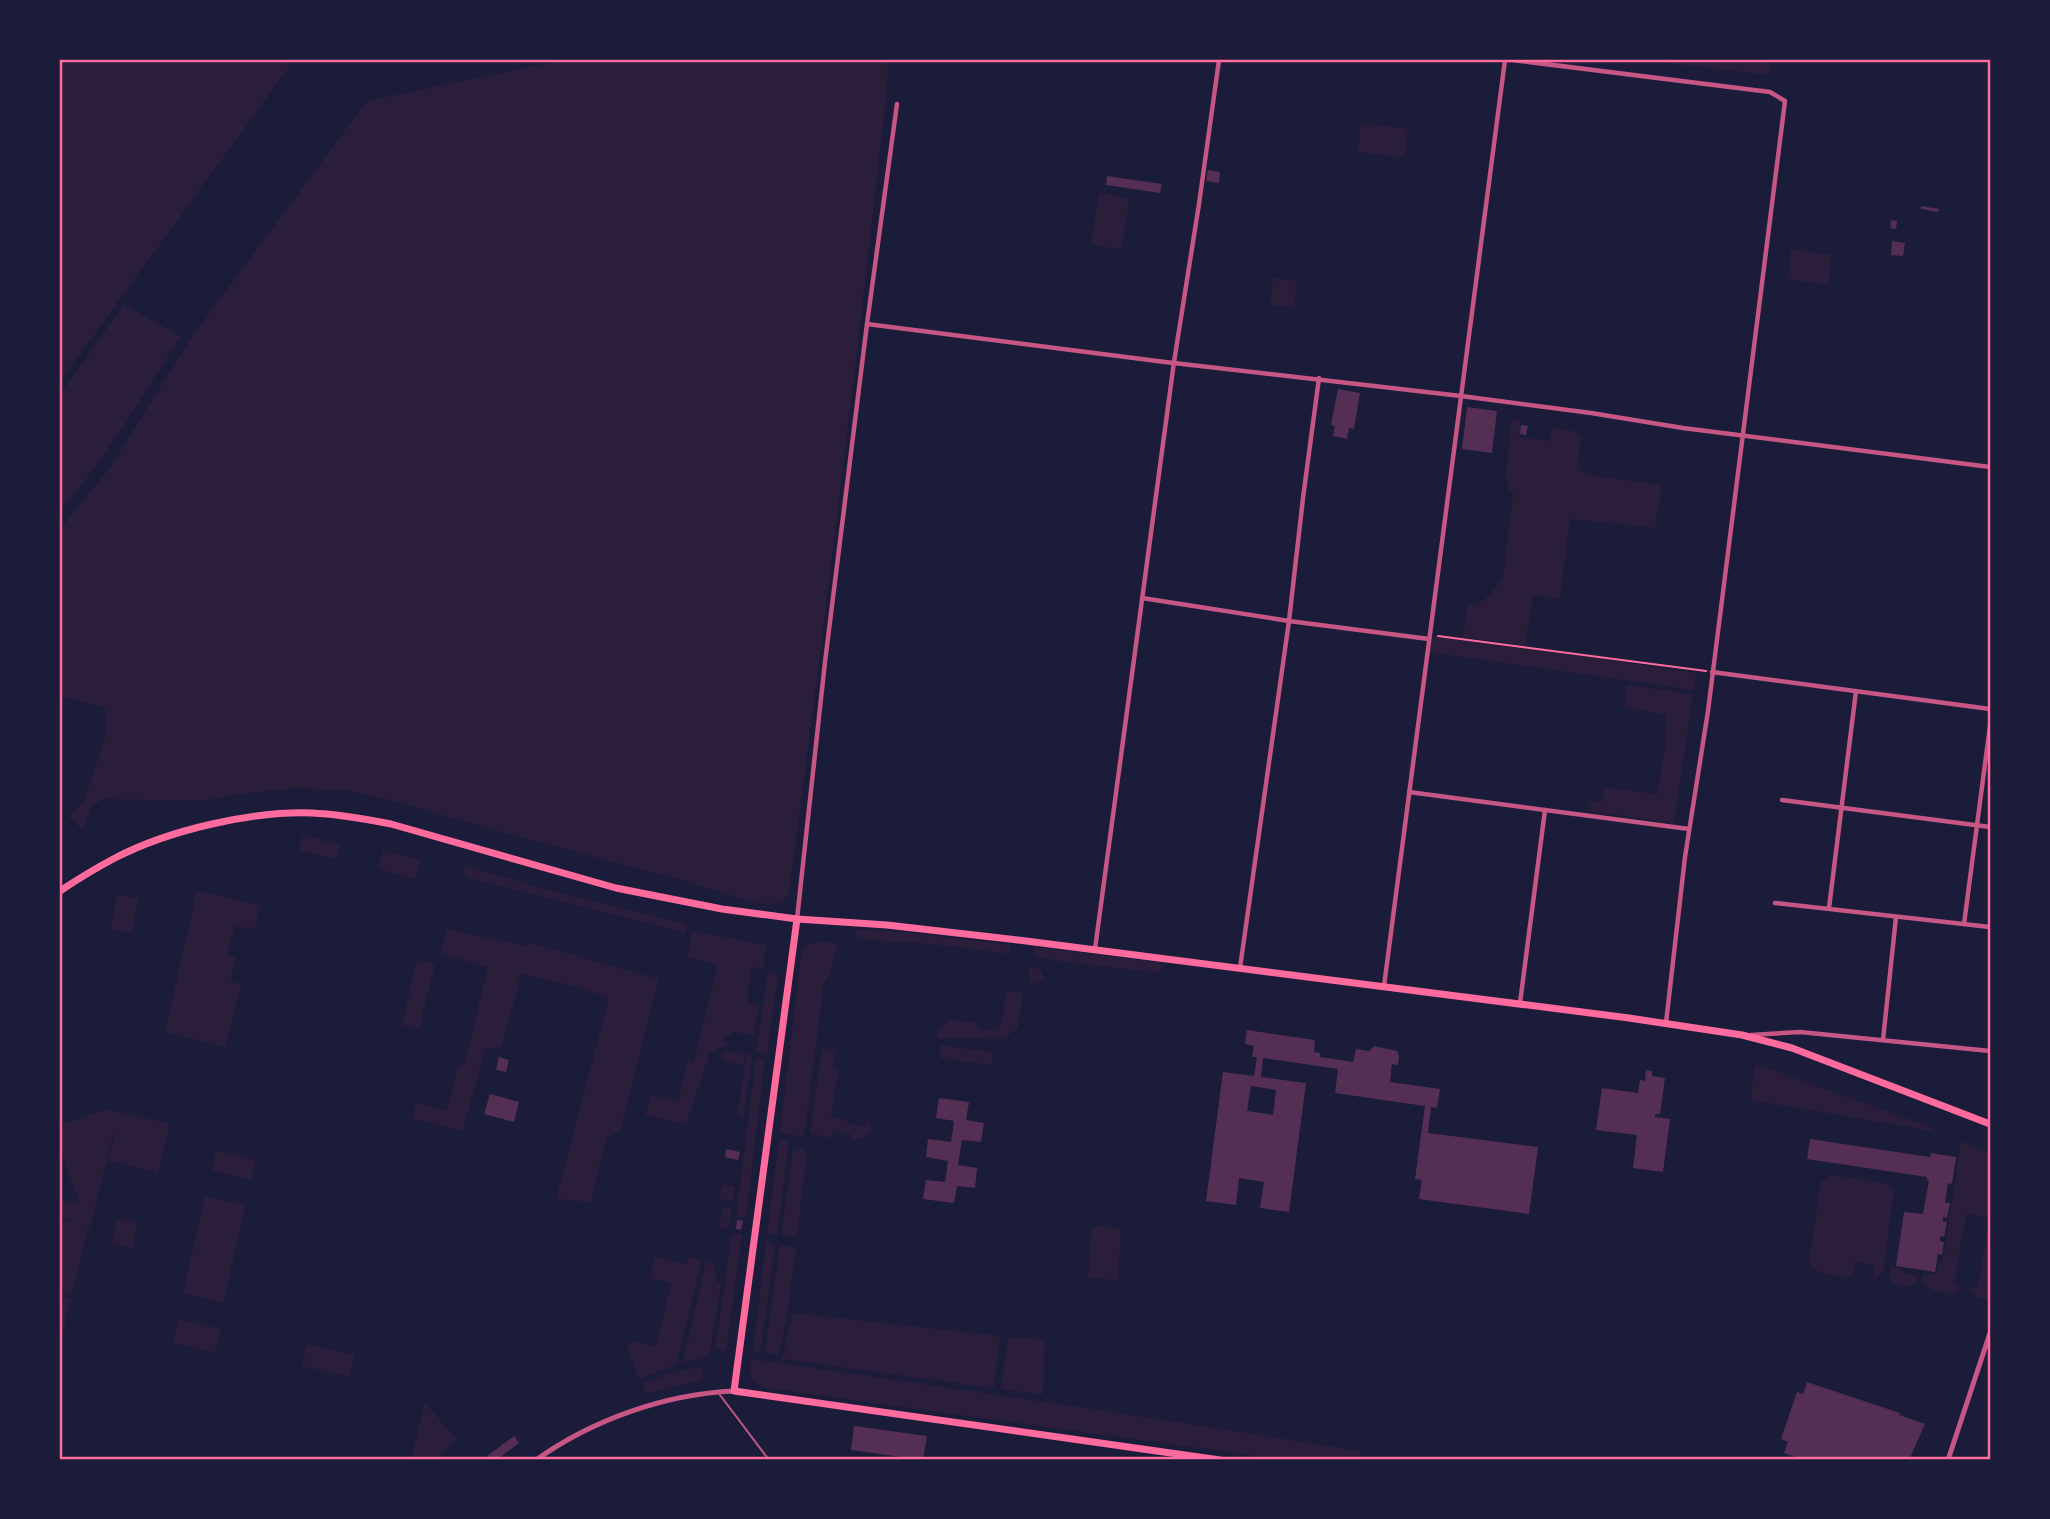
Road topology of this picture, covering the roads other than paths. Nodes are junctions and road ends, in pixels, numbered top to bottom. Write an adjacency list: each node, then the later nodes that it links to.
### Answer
1 (1219, 60): 6 (street)
2 (1505, 60): 8 (street)
3 (1513, 60): 9 (street)
4 (897, 104): 5 (street)
5 (867, 324): 6 (street); 29 (street)
6 (1174, 362): 7 (street); 11 (street)
7 (1319, 378): 8 (street); 12 (street)
8 (1461, 396): 9 (street); 13 (street)
9 (1742, 436): 10 (street); 14 (street)
10 (1990, 467)
11 (1142, 598): 12 (street); 32 (street)
12 (1289, 621): 13 (street); 33 (street)
13 (1429, 637): 18 (street)
14 (1712, 672): 15 (street); 24 (street)
15 (1856, 691): 16 (street); 20 (street)
16 (1990, 709)
17 (1990, 726): 22 (street)
18 (1409, 792): 21 (street); 34 (street)
19 (1782, 800): 20 (street)
20 (1842, 808): 22 (street); 27 (street)
21 (1545, 810): 24 (street); 35 (street)
22 (1978, 825): 23 (street); 30 (street)
23 (1990, 827)
24 (1689, 829): 36 (street)
25 (60, 891): 29 (main road)
26 (1775, 903): 27 (street)
27 (1829, 908): 28 (street)
28 (1896, 917): 30 (street); 38 (street)
29 (797, 919): 32 (main road); 42 (main road)
30 (1964, 923): 31 (street)
31 (1990, 927)
32 (1094, 950): 33 (main road)
33 (1240, 969): 34 (main road)
34 (1384, 987): 35 (main road)
35 (1520, 1004): 36 (main road)
36 (1665, 1024): 37 (main road)
37 (1742, 1035): 38 (street); 40 (main road)
38 (1883, 1040): 39 (street)
39 (1990, 1051)
40 (1990, 1124)
41 (1990, 1334): 47 (street)
42 (734, 1391): 43 (street); 46 (main road)
43 (717, 1392): 44 (street); 45 (lane)
44 (536, 1460)
45 (769, 1460)
46 (1220, 1460)
47 (1948, 1460)

